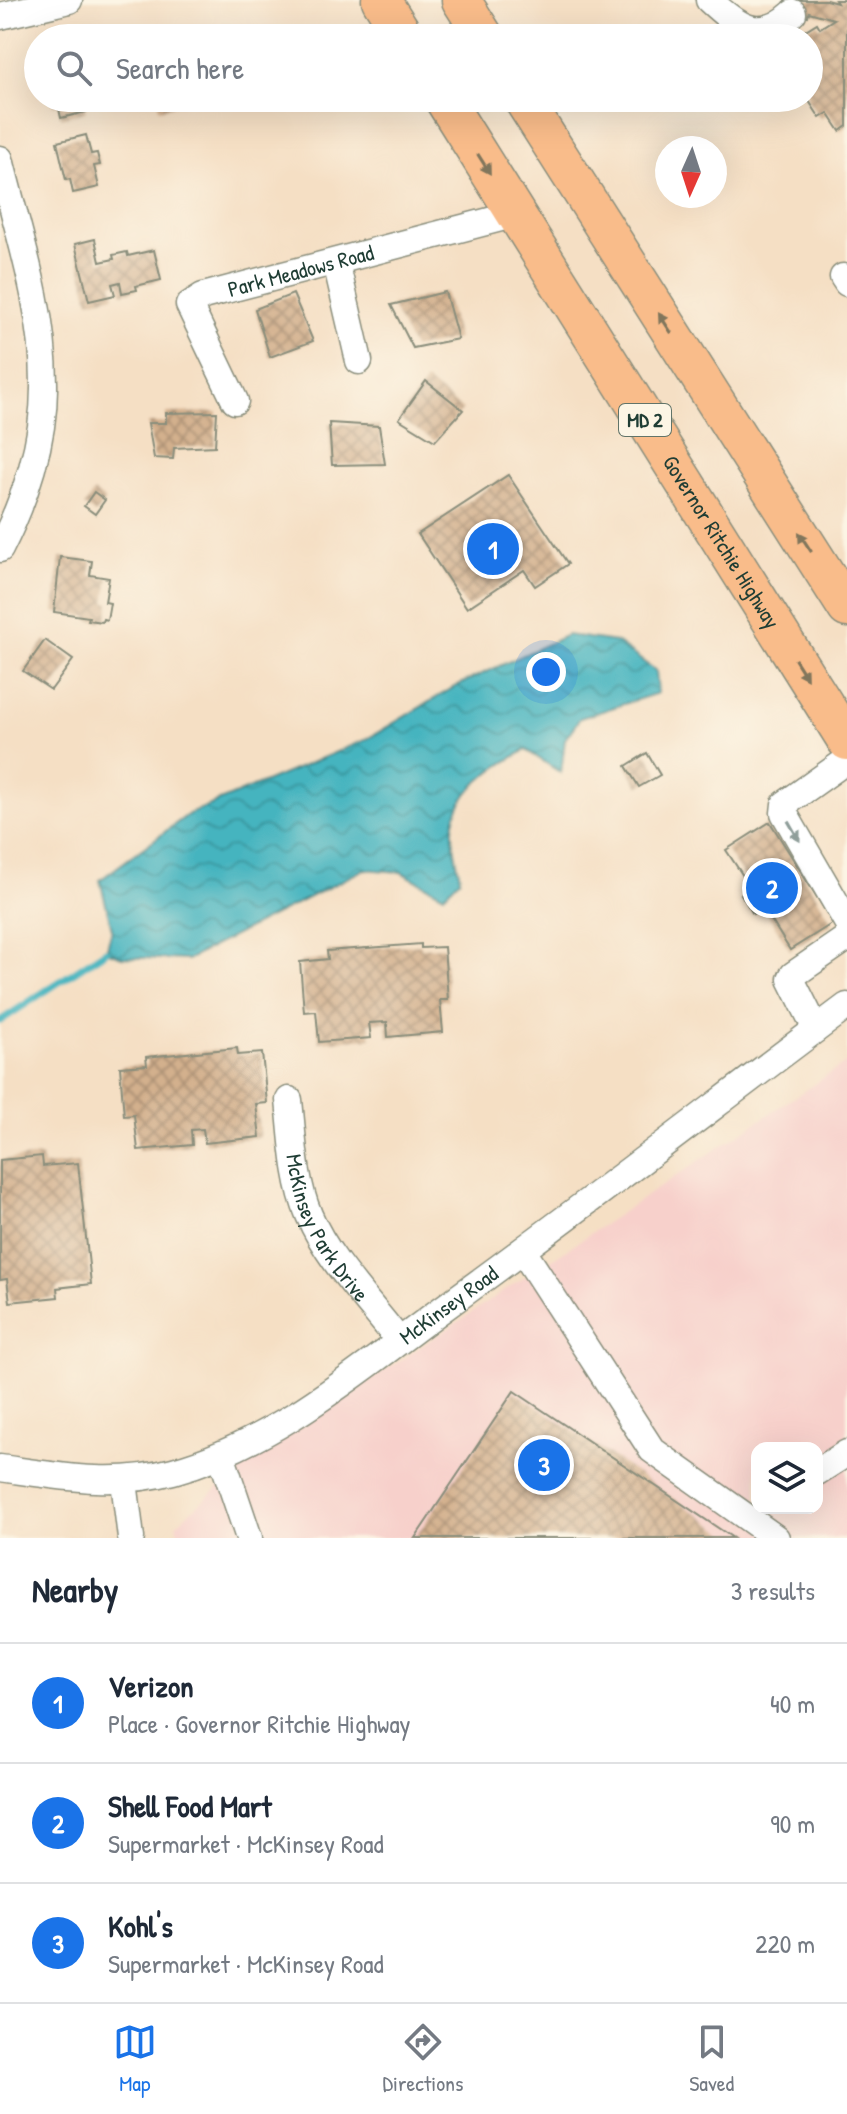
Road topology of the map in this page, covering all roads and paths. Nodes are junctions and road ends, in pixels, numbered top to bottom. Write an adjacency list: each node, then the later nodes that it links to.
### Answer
1 (69, 0): 6 (street)
2 (381, 0): 7 (highway)
3 (461, 0): 8 (highway)
4 (709, 0): 9 (street)
5 (793, 13): 10 (street)
6 (0, 16)
7 (396, 24)
8 (476, 24)
9 (738, 24)
10 (782, 24)
11 (452, 112): 14 (highway, Governor Ritchie Highway / MD 2, one-way to 14)
12 (531, 112): 19 (highway, one-way to 12)
13 (0, 159): 18 (street)
14 (516, 214): 15 (street, Park Meadows Road); 20 (highway, Governor Ritchie Highway / MD 2, one-way to 20)
15 (336, 262): 16 (street); 17 (street, Park Meadows Road)
16 (359, 361)
17 (235, 401)
18 (0, 549)
19 (847, 608)
20 (847, 741)
21 (847, 760): 22 (street, one-way to 22)
22 (840, 894): 23 (street)
23 (847, 922)
24 (847, 938): 26 (street)
25 (847, 1006): 26 (street, McKinsey Road)
26 (816, 1029): 28 (street, McKinsey Road)
27 (289, 1100): 29 (street, McKinsey Park Drive)
28 (523, 1251): 29 (street, McKinsey Road); 35 (street)
29 (399, 1341): 31 (street, McKinsey Road)
30 (847, 1453): 33 (street)
31 (221, 1455): 34 (street, McKinsey Road); 38 (street)
32 (0, 1468): 34 (street, McKinsey Road)
33 (823, 1468)
34 (124, 1481): 37 (street)
35 (751, 1511)
36 (754, 1514): 39 (street)
37 (131, 1538)
38 (249, 1538)
39 (776, 1538)

